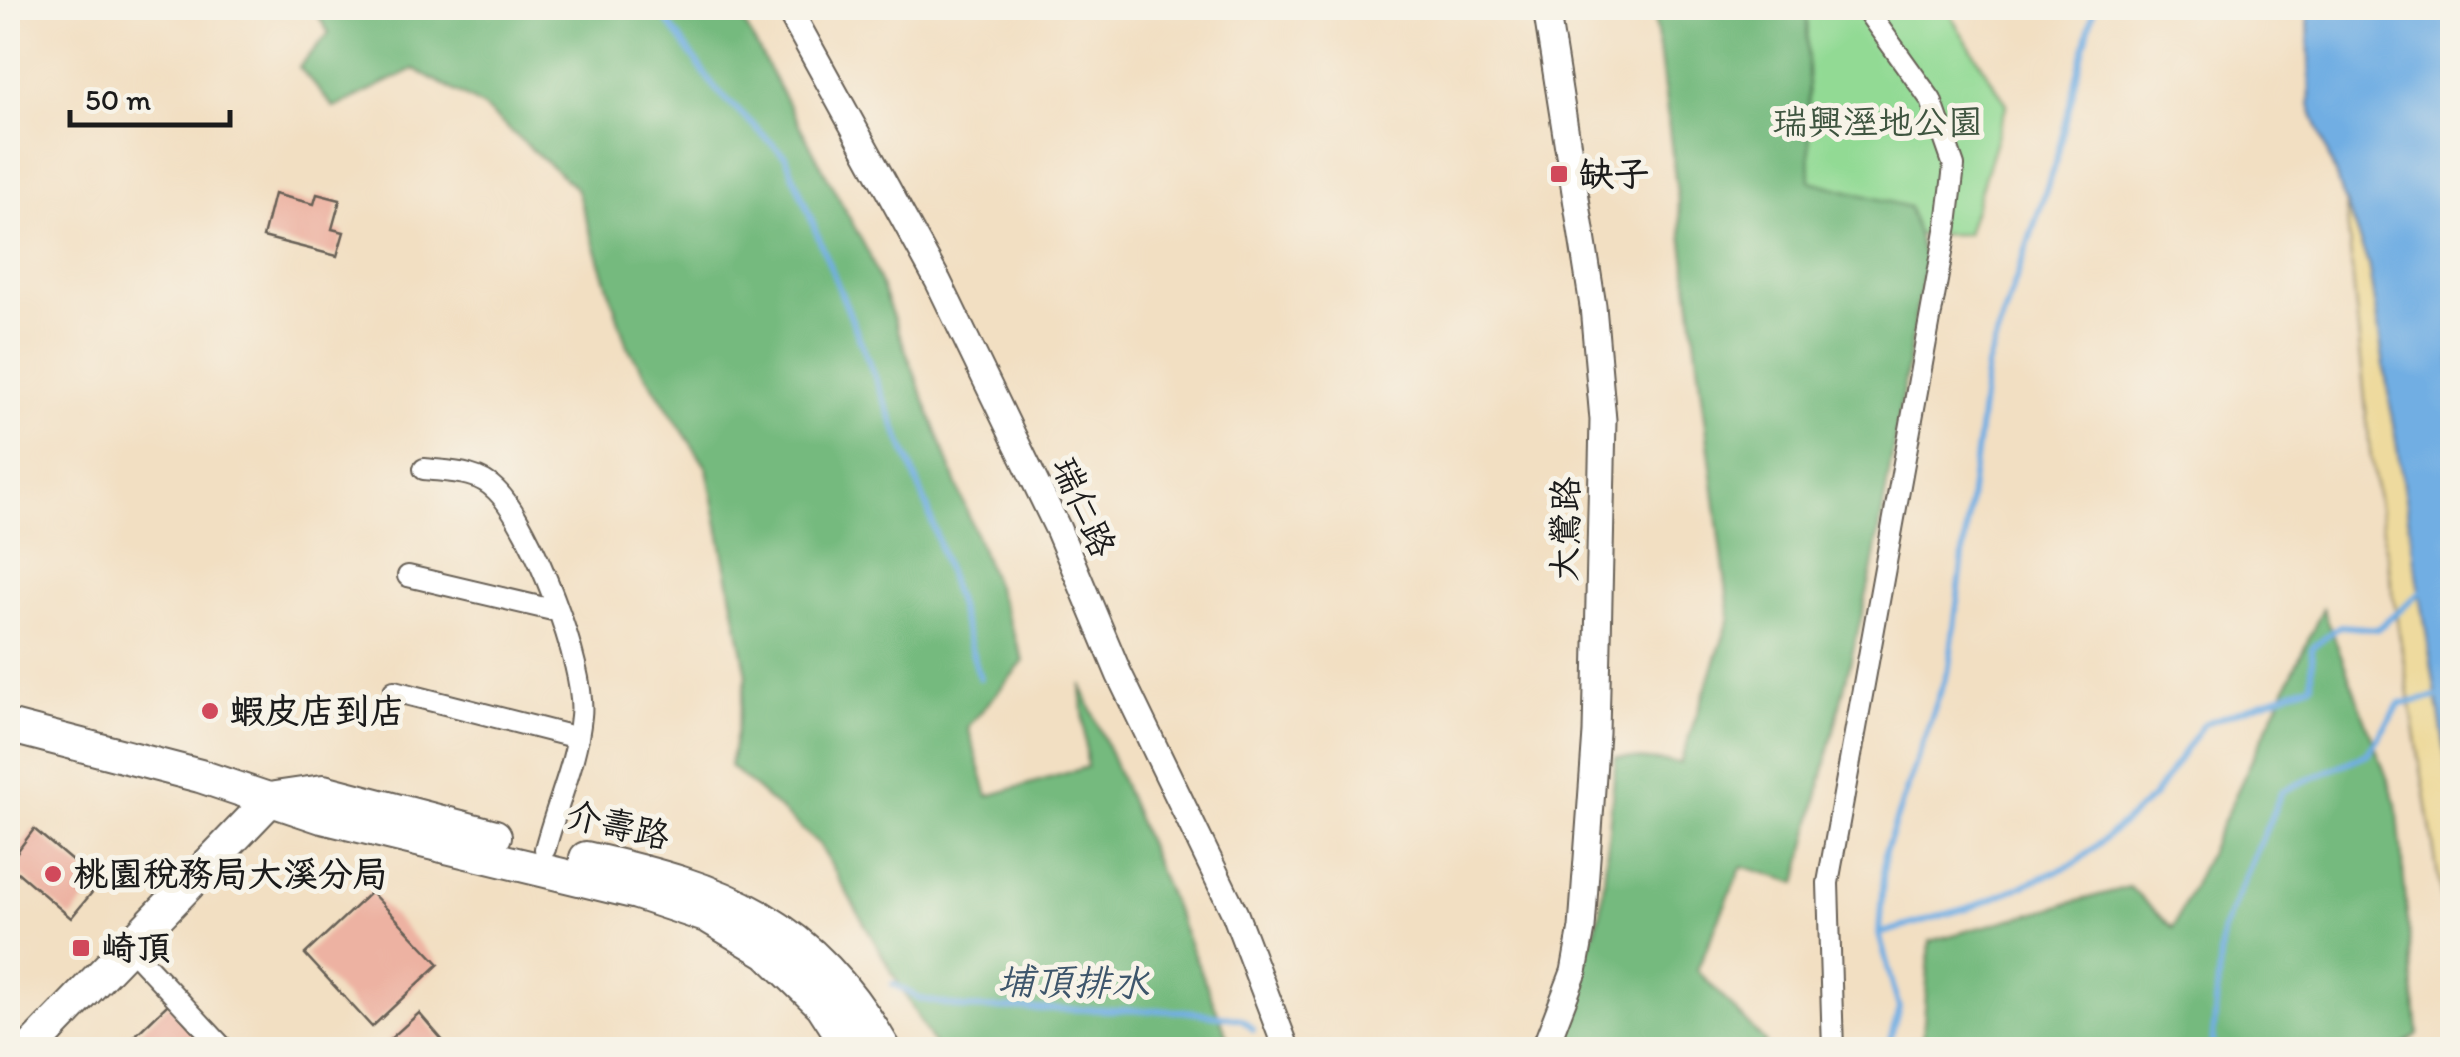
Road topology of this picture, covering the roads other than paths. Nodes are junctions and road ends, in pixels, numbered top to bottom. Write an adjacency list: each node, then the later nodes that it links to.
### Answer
1 (788, 8): 17 (street, 瑞仁路)
2 (1546, 8): 18 (street, 大鶯路)
3 (1866, 8): 19 (street)
4 (424, 469): 6 (street)
5 (408, 576): 6 (street)
6 (557, 611): 9 (street)
7 (394, 691): 9 (street)
8 (8, 726): 10 (main road, 介壽路)
9 (578, 738): 11 (street)
10 (271, 798): 11 (main road, 介壽路); 12 (main road); 15 (main road, 介壽路)
11 (545, 849): 16 (main road, 介壽路)
12 (129, 947): 13 (main road); 14 (street)
13 (29, 1050)
14 (225, 1050)
15 (850, 1050)
16 (885, 1050)
17 (1287, 1050)
18 (1544, 1050)
19 (1833, 1050)

